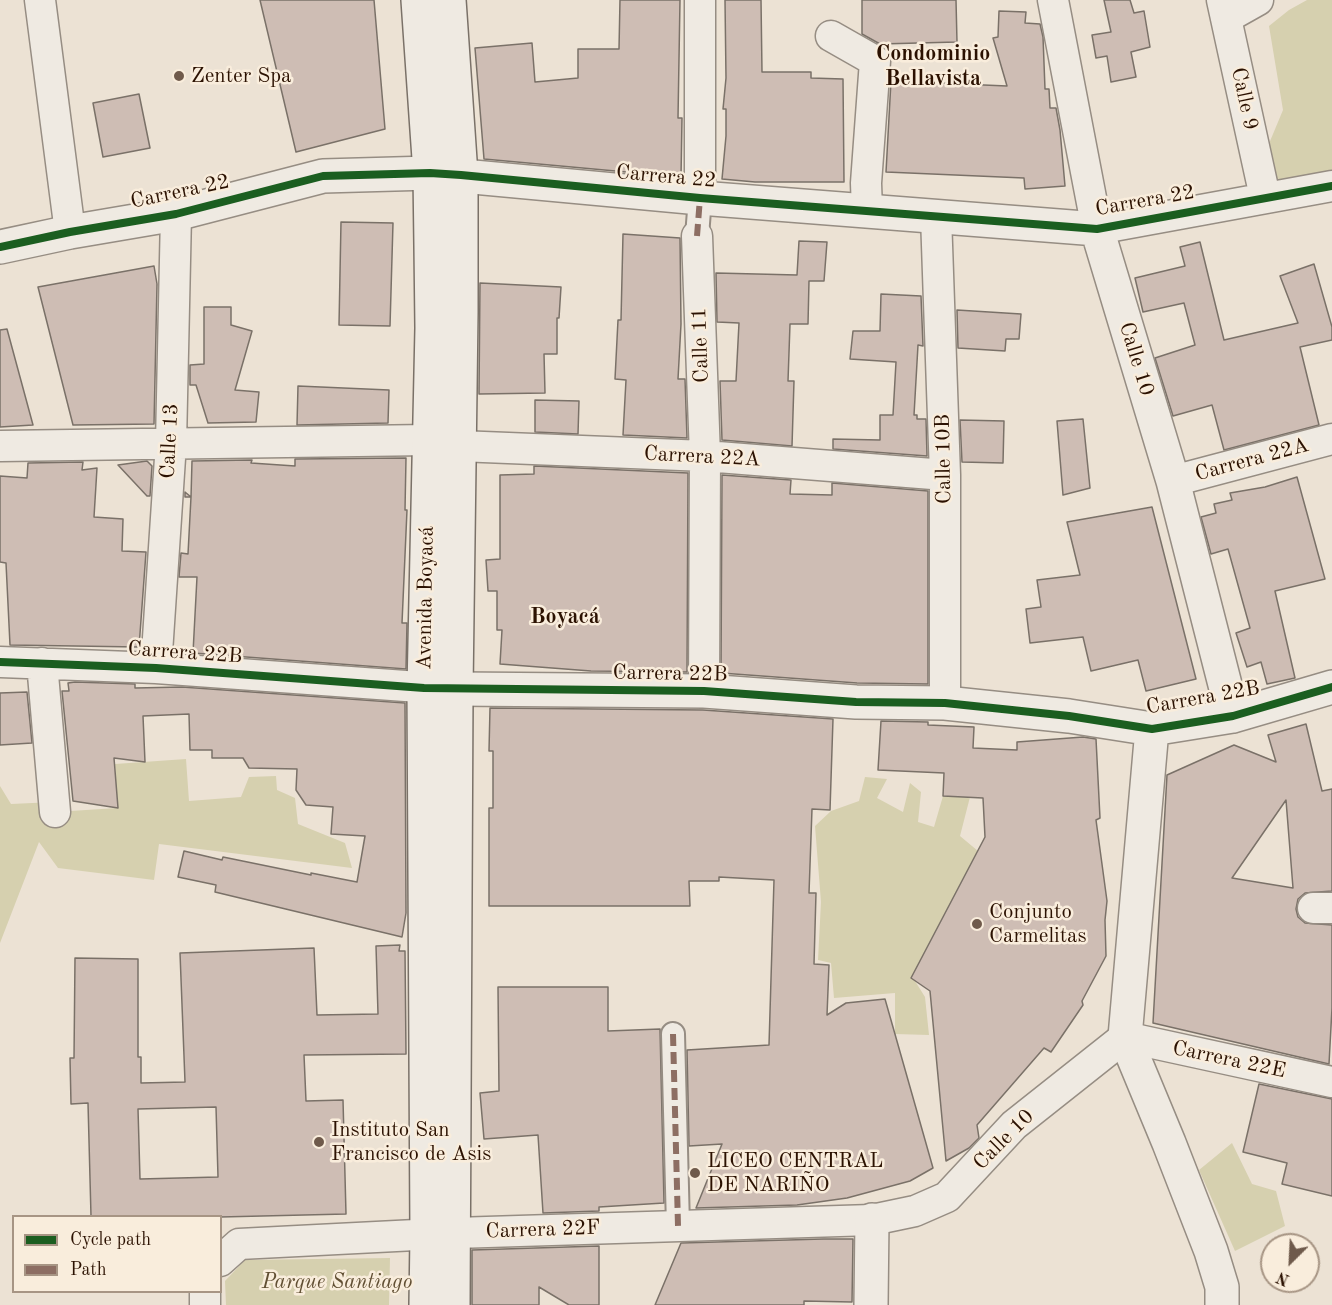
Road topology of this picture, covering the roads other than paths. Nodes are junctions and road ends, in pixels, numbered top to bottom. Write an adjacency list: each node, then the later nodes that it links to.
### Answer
1 (40, 0): 17 (street)
2 (418, 0): 9 (street, Avenida Boyacá)
3 (449, 0): 9 (street, Avenida Boyacá)
4 (700, 0): 12 (street, Calle 11)
5 (1053, 0): 16 (street, Calle 10)
6 (1258, 0): 7 (street)
7 (1224, 9): 11 (street, Calle 9)
8 (831, 36): 13 (street)
9 (445, 174): 12 (street, Carrera 22); 14 (street, Carrera 22); 22 (street, Avenida Boyacá)
10 (1332, 186): 11 (street, Carrera 22)
11 (1265, 197): 16 (street, Carrera 22)
12 (700, 198): 13 (street, Carrera 22); 18 (street, Calle 11)
13 (867, 211): 15 (street, Carrera 22)
14 (176, 214): 17 (street, Carrera 22); 21 (street, Calle 13)
15 (936, 216): 16 (street, Carrera 22); 25 (street, Calle 10B)
16 (1097, 229): 26 (street, Calle 10)
17 (70, 232): 19 (street, Carrera 22)
18 (697, 236): 24 (street, Calle 11)
19 (0, 247)
20 (1332, 439): 26 (street, Carrera 22A)
21 (171, 443): 22 (street, Carrera 22A); 23 (street, Carrera 22A); 29 (street, Calle 13)
22 (444, 443): 24 (street, Carrera 22A); 31 (street, Avenida Boyacá); 32 (street, Avenida Boyacá)
23 (0, 446)
24 (705, 456): 25 (street, Carrera 22A); 33 (street, Calle 11)
25 (945, 475): 34 (street, Calle 10B)
26 (1173, 481): 35 (street, Calle 10)
27 (0, 662): 28 (street, Carrera 22B)
28 (42, 663): 29 (street, Carrera 22B); 37 (street)
29 (156, 668): 31 (street, Carrera 22B)
30 (1332, 687): 35 (street, Carrera 22B)
31 (424, 688): 32 (street, Carrera 22B); 43 (street, Avenida Boyacá)
32 (456, 689): 33 (street, Carrera 22B); 43 (street, Avenida Boyacá)
33 (704, 691): 34 (street, Carrera 22B)
34 (945, 703): 36 (street, Carrera 22B)
35 (1233, 716): 36 (street, Carrera 22B)
36 (1152, 729): 39 (street)
37 (55, 812)
38 (673, 1034): 42 (street)
39 (1125, 1037): 40 (street, Carrera 22E); 41 (street, Calle 10); 48 (street)
40 (1332, 1082)
41 (873, 1220): 42 (street, Carrera 22F); 47 (street)
42 (678, 1226): 43 (street, Carrera 22F)
43 (441, 1234): 44 (street, Carrera 22F); 45 (street, Avenida Boyacá); 46 (street, Avenida Boyacá)
44 (222, 1259)
45 (426, 1305)
46 (453, 1305)
47 (871, 1305)
48 (1222, 1305)

